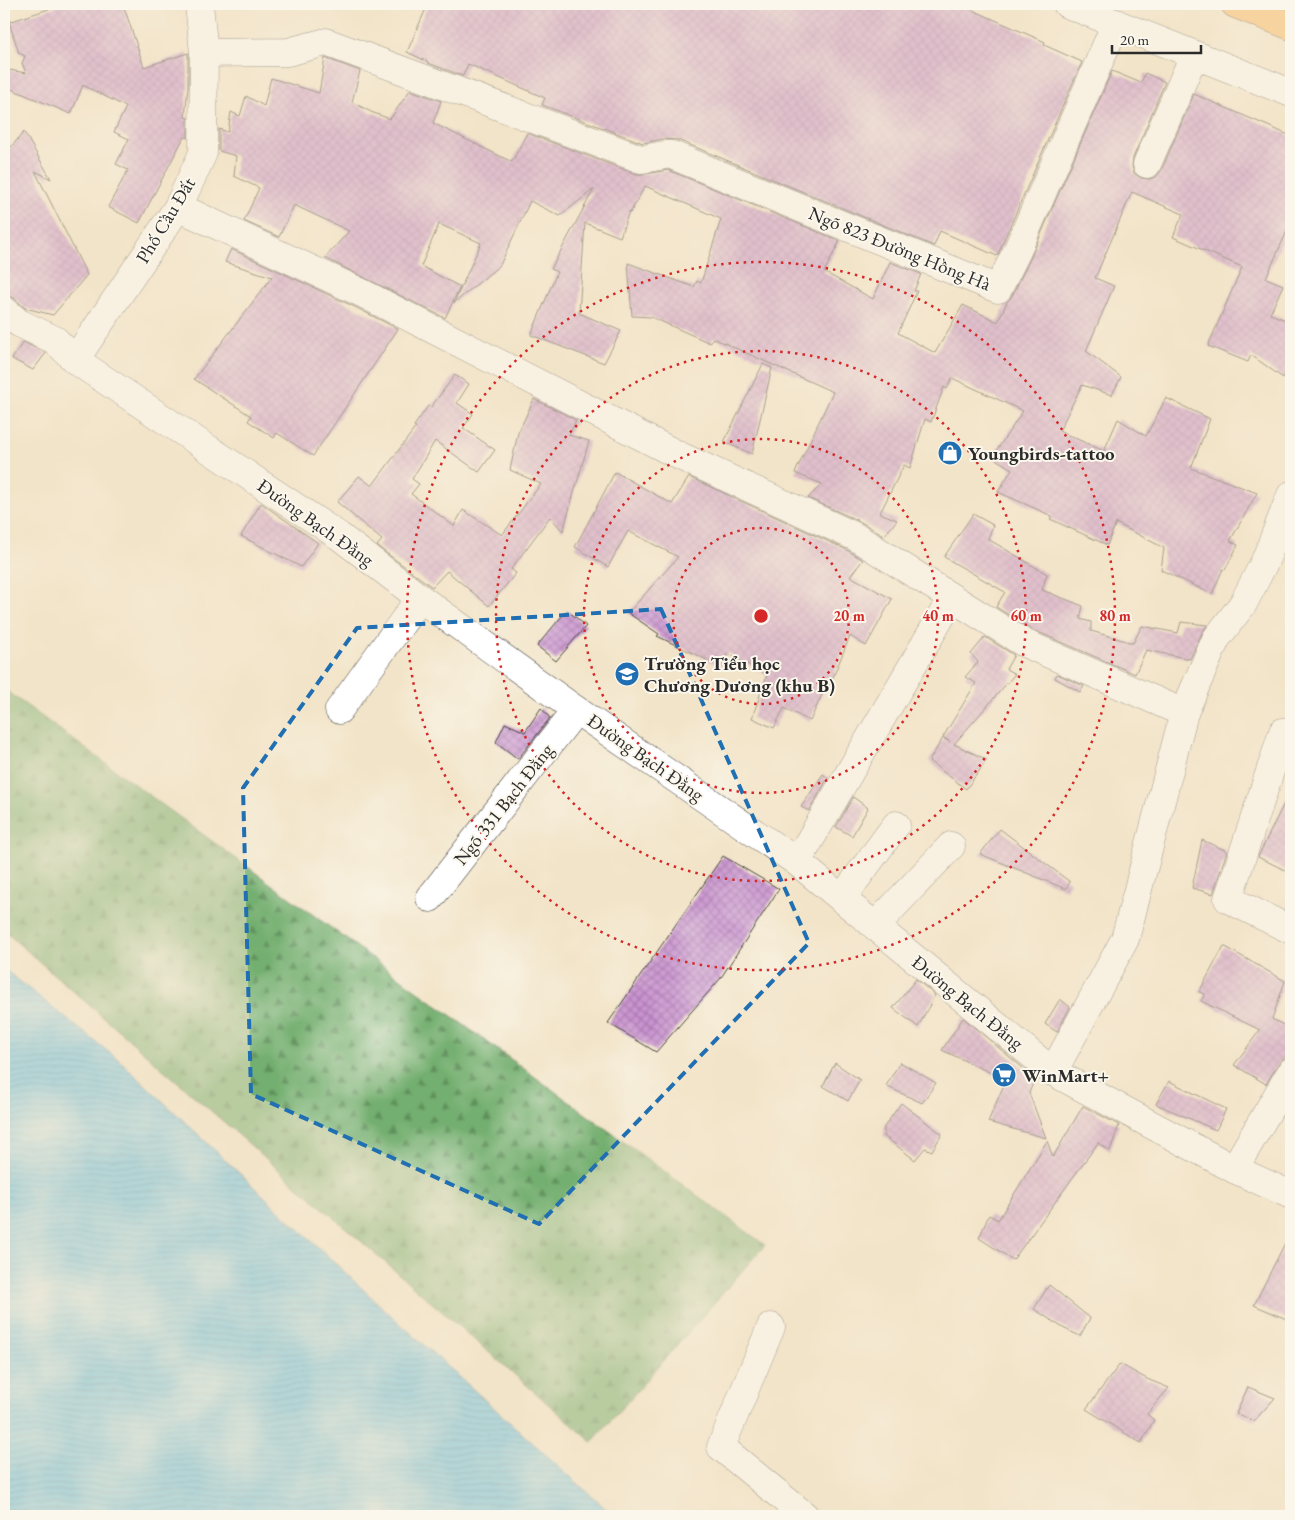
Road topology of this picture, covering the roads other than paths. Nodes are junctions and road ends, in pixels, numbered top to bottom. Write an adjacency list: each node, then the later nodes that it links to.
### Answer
1 (199, 4): 6 (street, Phố Cầu Đất)
2 (1067, 4): 4 (street)
3 (1234, 4): 5 (main road)
4 (1116, 23): 6 (street, Ngõ 823 Đường Hồng Hà); 7 (street)
5 (1291, 26)
6 (204, 53): 10 (street, Phố Cầu Đất)
7 (1194, 55): 8 (street); 9 (street)
8 (1291, 93)
9 (1147, 164)
10 (178, 207): 12 (street, Phố Cầu Đất); 15 (street)
11 (9, 324): 12 (street, Đường Bạch Đằng)
12 (75, 360): 14 (street, Đường Bạch Đằng)
13 (1291, 496): 18 (street)
14 (420, 598): 16 (street); 17 (street, Đường Bạch Đằng)
15 (952, 598): 18 (street); 22 (street)
16 (339, 710)
17 (576, 710): 22 (street, Đường Bạch Đằng); 23 (street, Ngõ 331 Bạch Đằng)
18 (1184, 713): 27 (street)
19 (1291, 735): 26 (street)
20 (896, 825): 24 (street)
21 (951, 846): 25 (street)
22 (797, 862): 24 (street, Đường Bạch Đằng)
23 (430, 898)
24 (842, 898): 25 (street, Đường Bạch Đằng)
25 (875, 926): 27 (street, Đường Bạch Đằng)
26 (1291, 930)
27 (1053, 1072): 29 (street, Đường Bạch Đằng)
28 (1291, 1072): 29 (street)
29 (1234, 1169): 30 (street, Đường Bạch Đằng)
30 (1291, 1195)
31 (771, 1327): 32 (street)
32 (805, 1516)

